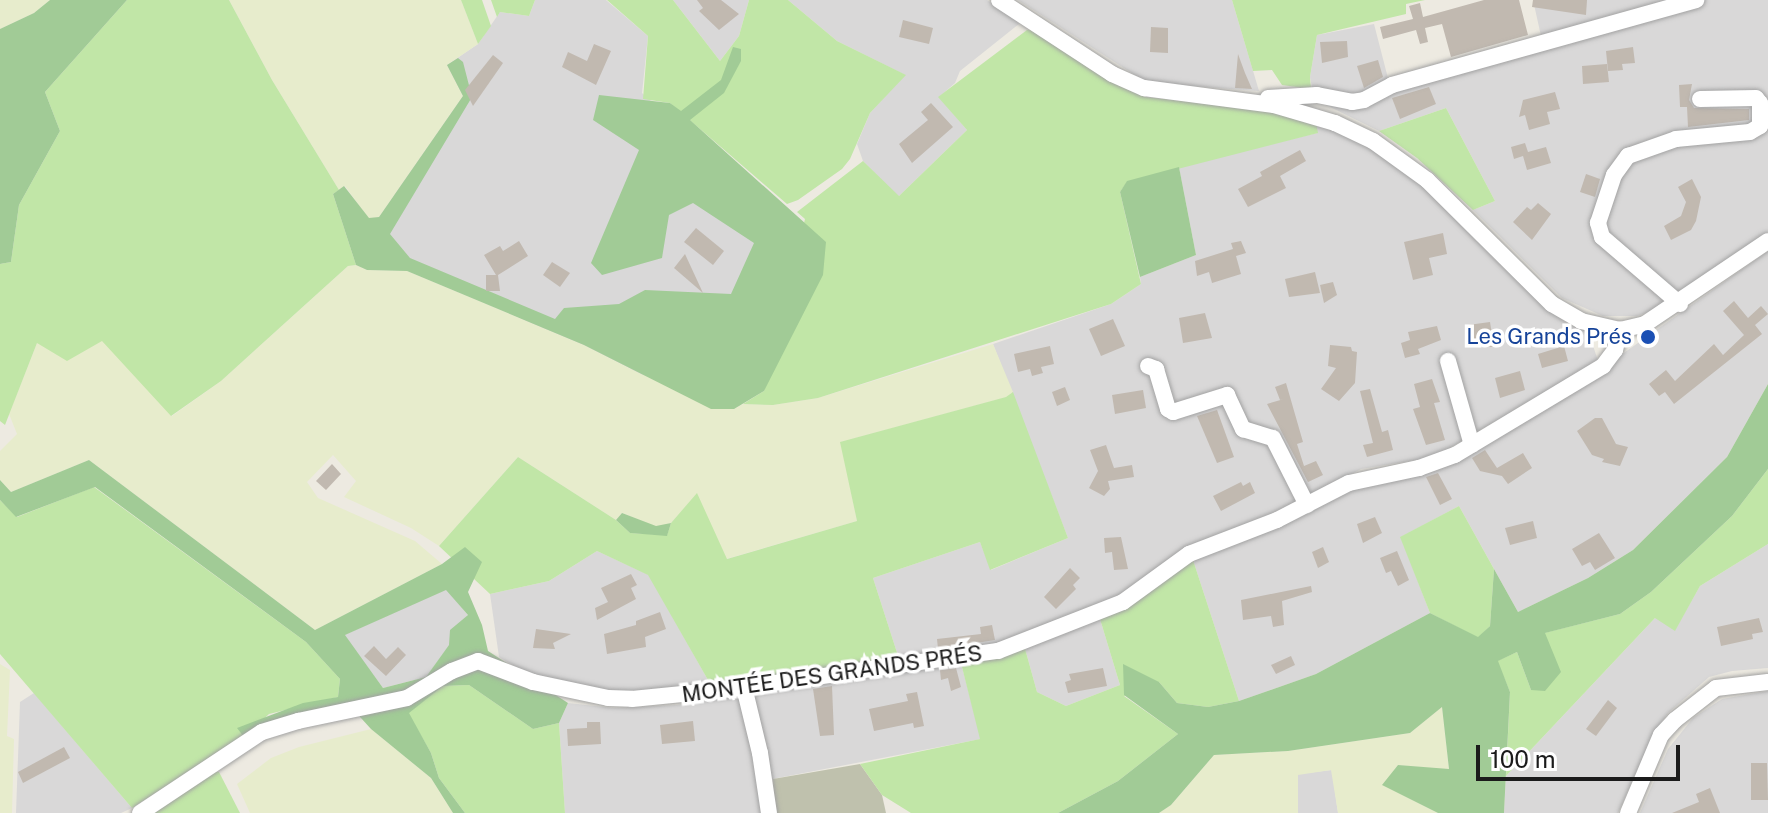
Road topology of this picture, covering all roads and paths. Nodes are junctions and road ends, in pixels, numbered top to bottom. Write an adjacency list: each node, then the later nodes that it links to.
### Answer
1 (999, 0): 4 (street)
2 (1696, 0): 4 (street)
3 (1700, 99): 6 (street)
4 (1251, 100): 7 (street)
5 (1768, 241): 6 (street)
6 (1680, 304): 7 (street)
7 (1620, 330): 10 (street, MONTÉE DES GRANDS PRÉS)
8 (1448, 361): 10 (street)
9 (1148, 366): 11 (street)
10 (1472, 445): 11 (street, MONTÉE DES GRANDS PRÉS)
11 (1307, 505): 13 (street, MONTÉE DES GRANDS PRÉS)
12 (1768, 682): 16 (street)
13 (744, 687): 14 (street, MONTÉE DES GRANDS PRÉS); 15 (street)
14 (140, 813)
15 (769, 813)
16 (1628, 813)

